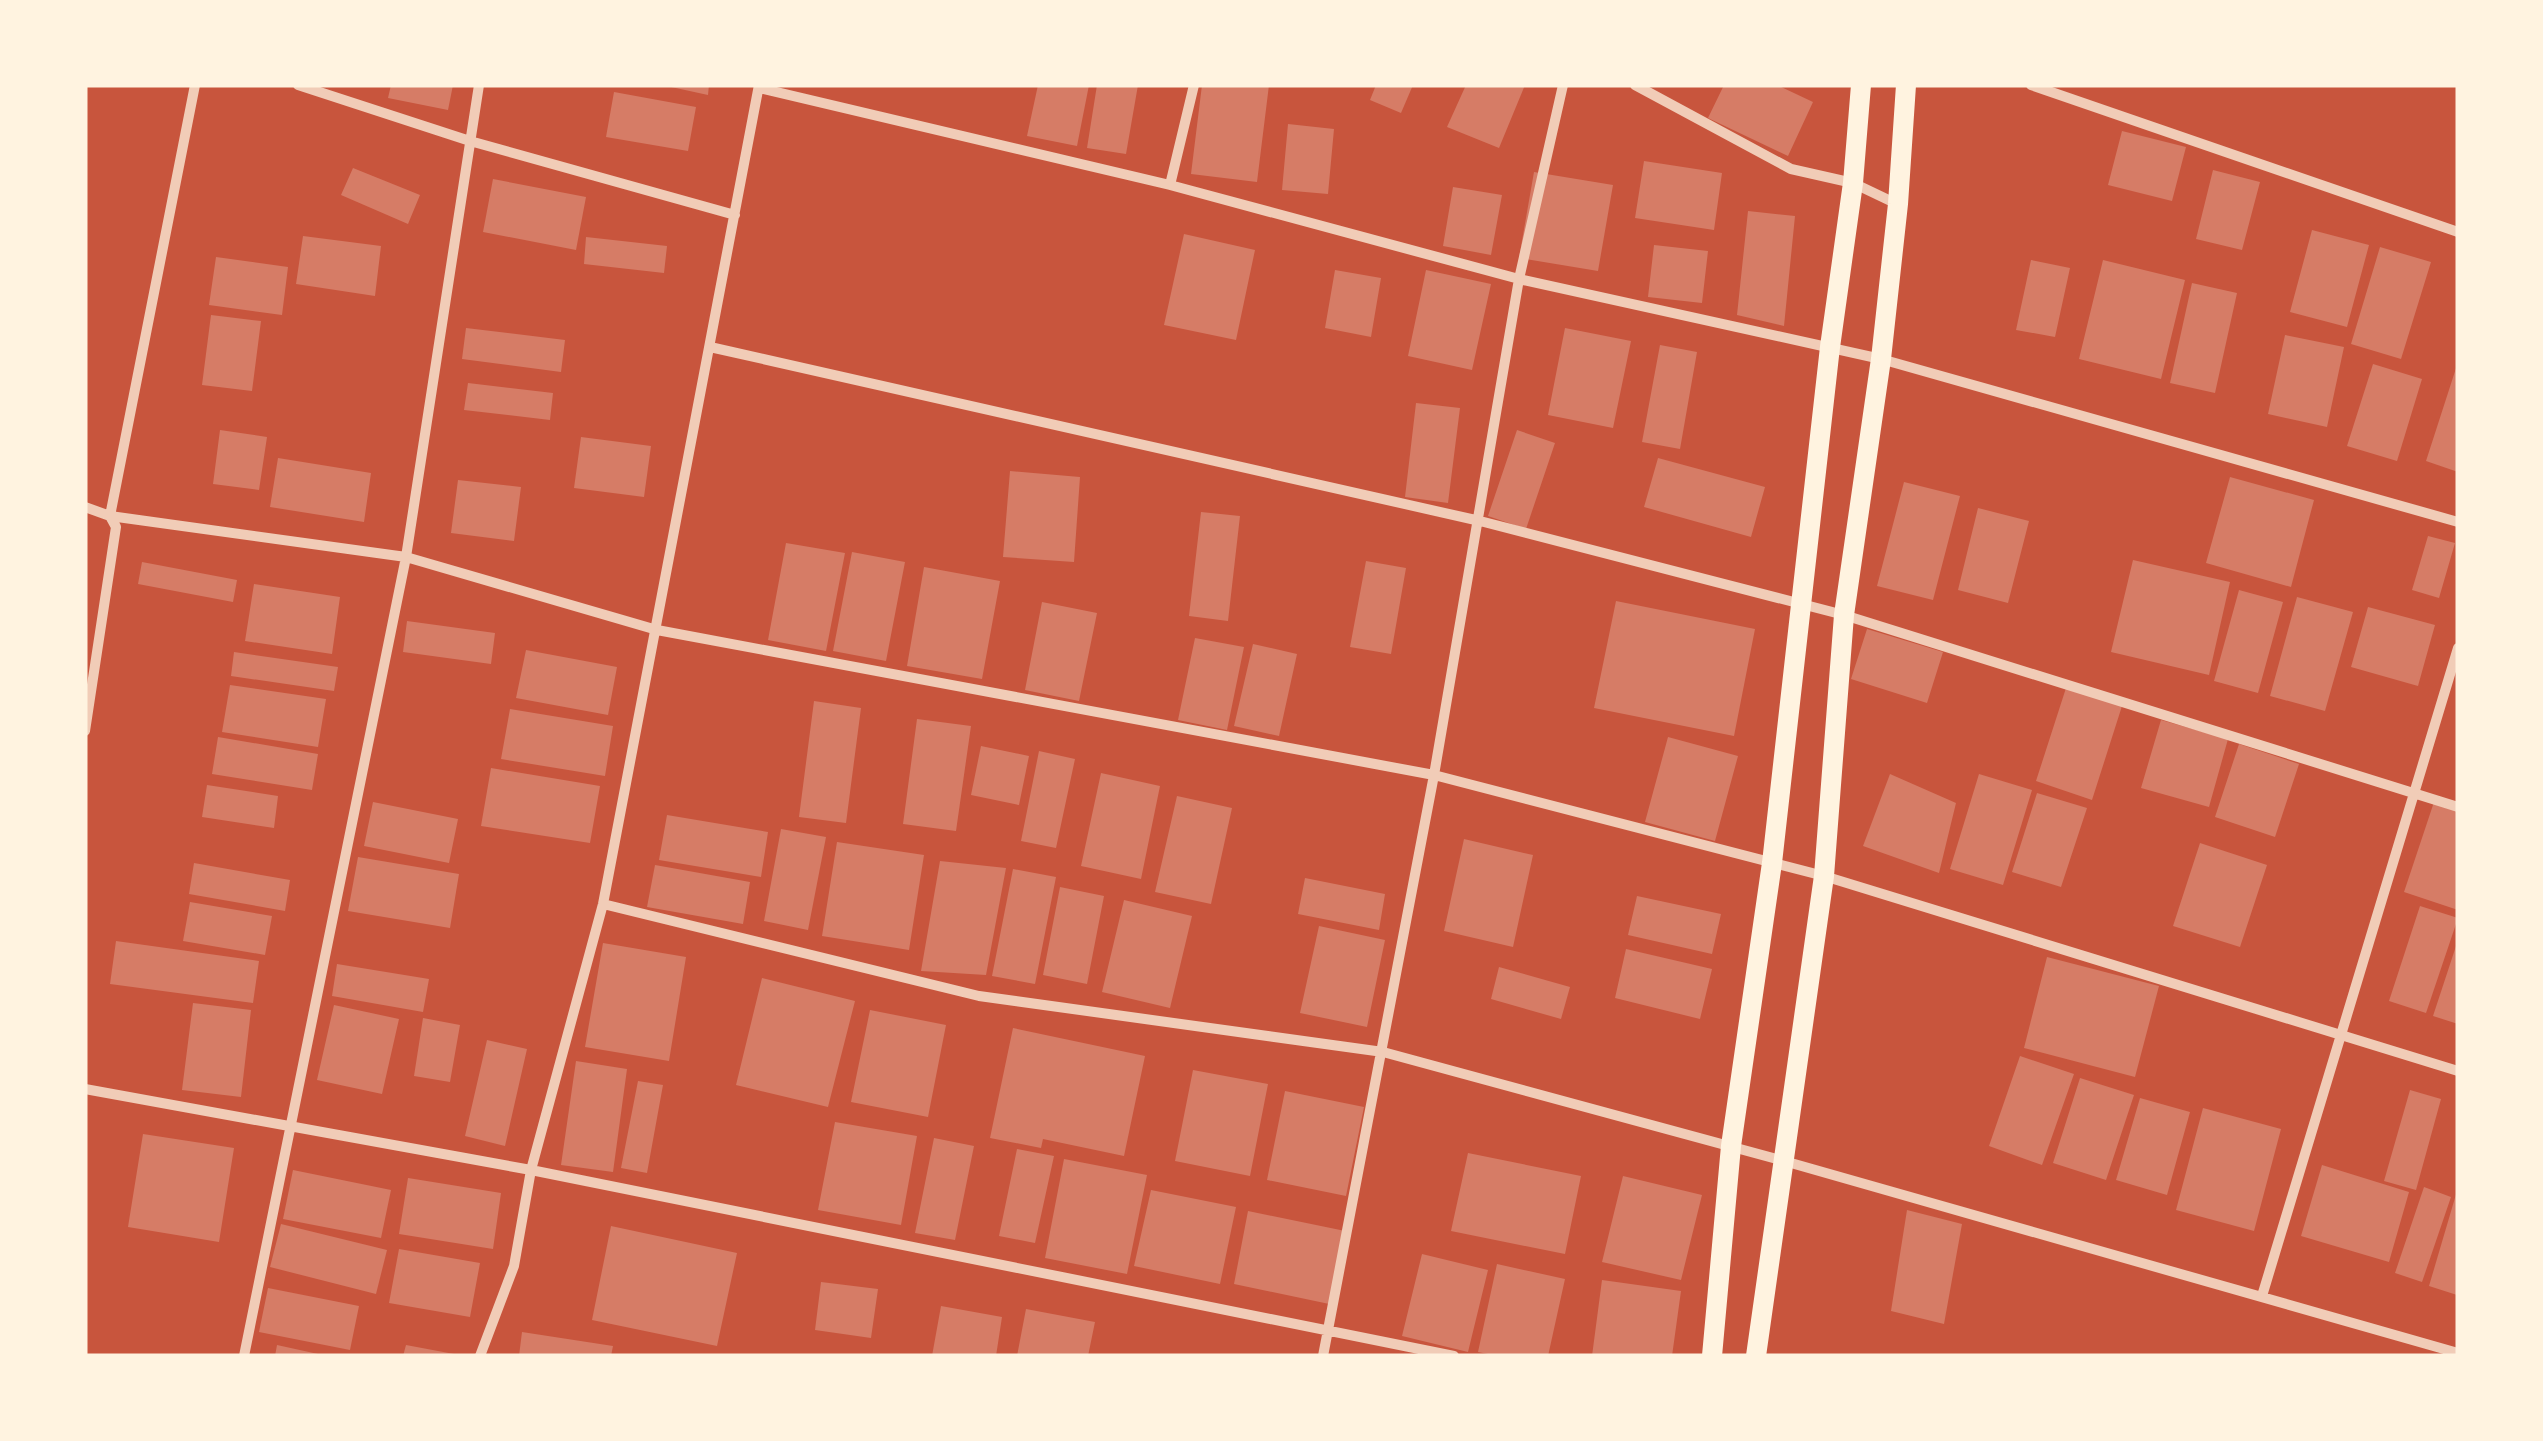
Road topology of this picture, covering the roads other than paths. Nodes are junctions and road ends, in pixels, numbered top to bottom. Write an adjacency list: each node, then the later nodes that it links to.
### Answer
1 (195, 85): 22 (street)
2 (298, 85): 11 (street)
3 (480, 85): 11 (street)
4 (1194, 85): 13 (street)
5 (1563, 85): 17 (street)
6 (1636, 85): 12 (street)
7 (1861, 85): 12 (main road)
8 (1906, 85): 14 (main road)
9 (2031, 85): 16 (street)
10 (759, 87): 13 (street); 15 (street)
11 (470, 141): 15 (street); 25 (street)
12 (1853, 183): 14 (street); 19 (main road)
13 (1170, 185): 17 (street)
14 (1898, 204): 20 (main road)
15 (735, 215): 18 (street)
16 (2458, 232)
17 (1520, 279): 19 (street); 23 (street)
18 (710, 347): 23 (street); 28 (street)
19 (1830, 347): 20 (street); 26 (main road)
20 (1881, 359): 24 (street); 27 (main road)
21 (85, 507): 22 (street)
22 (110, 516): 25 (street); 30 (street)
23 (1480, 521): 26 (street); 31 (street)
24 (2458, 522)
25 (406, 557): 28 (street); 41 (street)
26 (1800, 604): 27 (street); 34 (main road)
27 (1844, 615): 32 (street); 35 (main road)
28 (656, 630): 31 (street); 36 (street)
29 (2458, 648): 32 (street)
30 (85, 731)
31 (1434, 775): 34 (street); 38 (street)
32 (2414, 795): 33 (street); 37 (street)
33 (2458, 806)
34 (1772, 862): 35 (street); 42 (main road)
35 (1824, 876): 37 (street); 43 (main road)
36 (603, 904): 38 (street); 44 (street)
37 (2341, 1037): 39 (street); 45 (street)
38 (1383, 1052): 42 (street); 46 (street)
39 (2458, 1071)
40 (85, 1089): 41 (street)
41 (293, 1126): 44 (street); 48 (street)
42 (1730, 1146): 43 (street); 52 (main road)
43 (1784, 1160): 45 (street); 53 (main road)
44 (531, 1170): 46 (street); 49 (street)
45 (2262, 1296): 47 (street)
46 (1331, 1330): 50 (street); 51 (street)
47 (2458, 1353)
48 (244, 1356)
49 (480, 1356)
50 (1324, 1356)
51 (1454, 1356)
52 (1712, 1356)
53 (1756, 1356)

